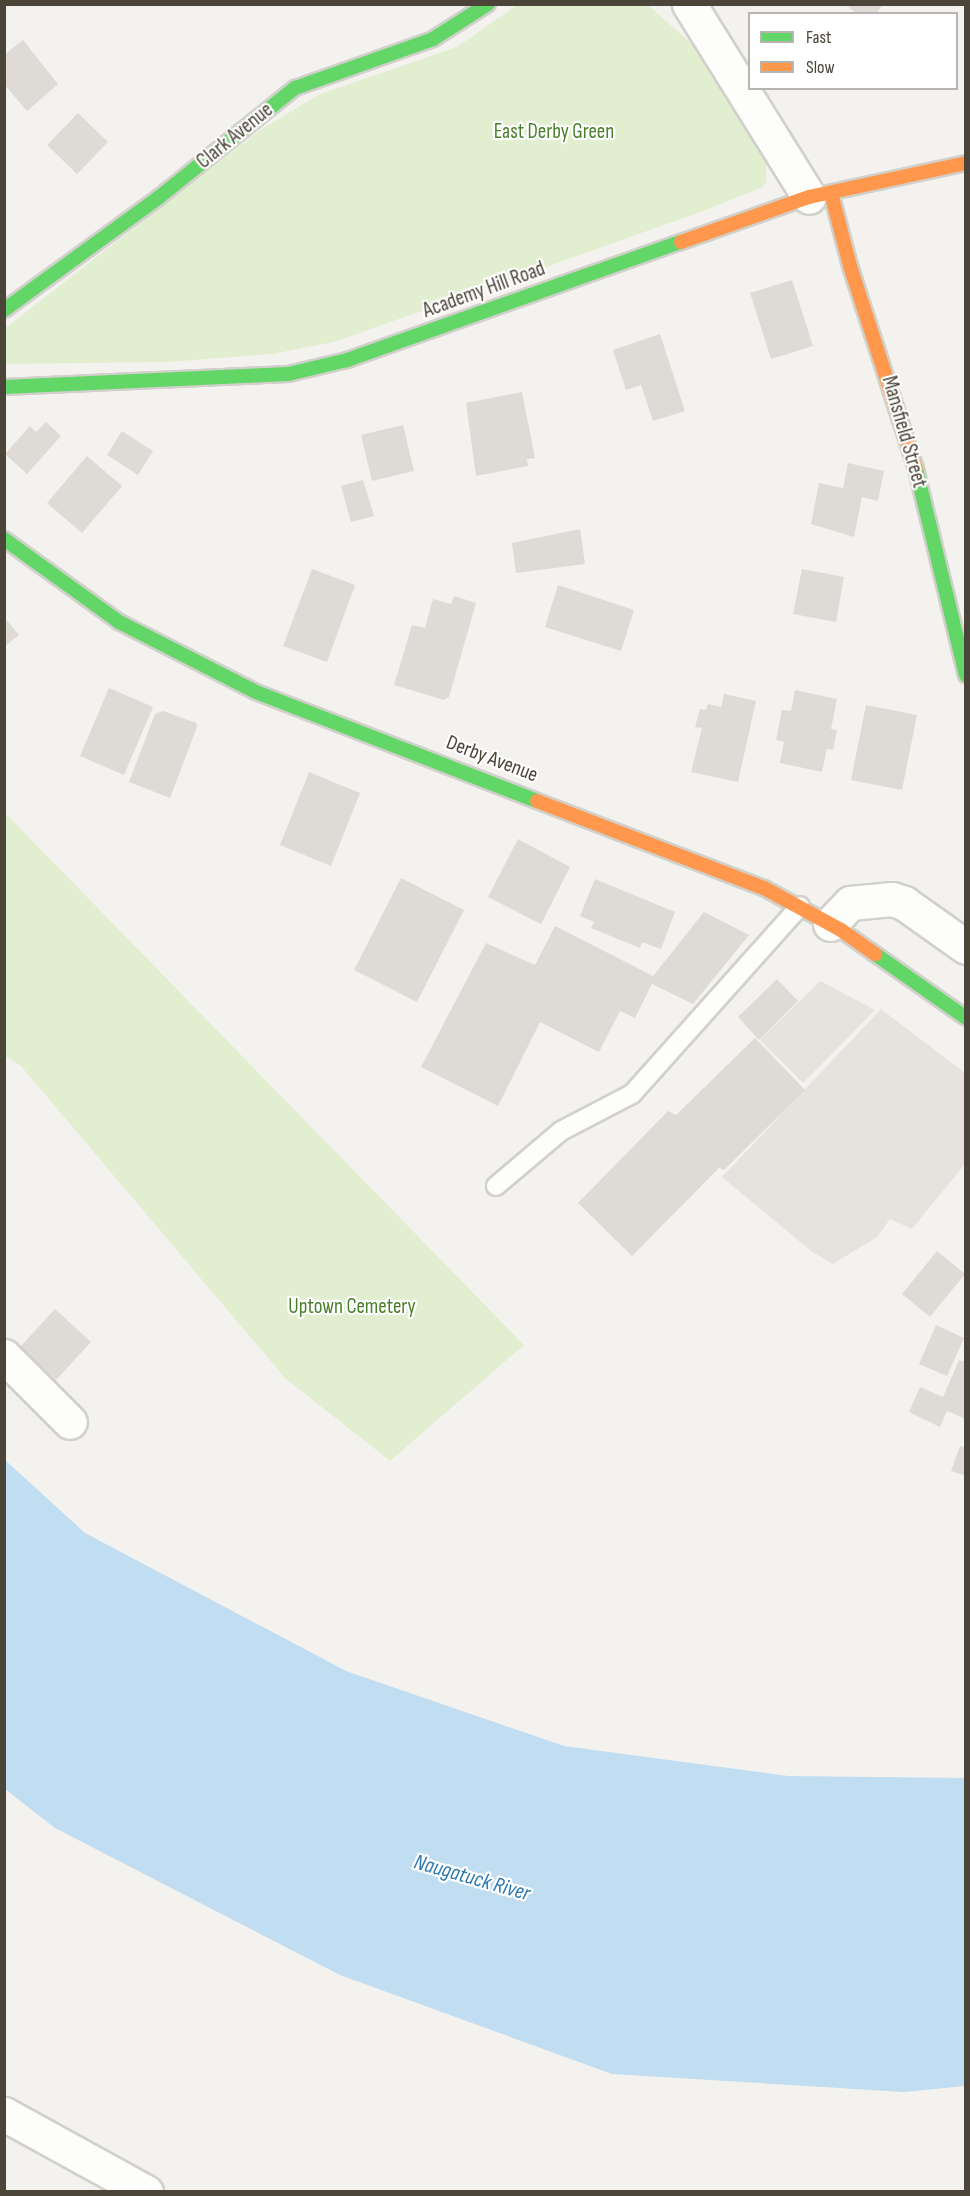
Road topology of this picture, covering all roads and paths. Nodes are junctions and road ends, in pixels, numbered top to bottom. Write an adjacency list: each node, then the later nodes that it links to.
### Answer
1 (488, 4): 5 (main road, Clark Avenue)
2 (689, 4): 4 (street)
3 (966, 163): 4 (main road, Academy Hill Road)
4 (820, 195): 6 (main road, Academy Hill Road); 8 (main road, Mansfield Street)
5 (4, 310)
6 (4, 387)
7 (4, 538): 9 (main road, Derby Avenue)
8 (966, 675)
9 (800, 906): 10 (main road, Derby Avenue); 13 (lane)
10 (830, 924): 11 (street); 12 (main road, Derby Avenue)
11 (966, 947)
12 (966, 1018)
13 (496, 1186)
14 (4, 1356): 15 (street)
15 (70, 1422)
16 (4, 2114): 17 (street)
17 (146, 2192)

